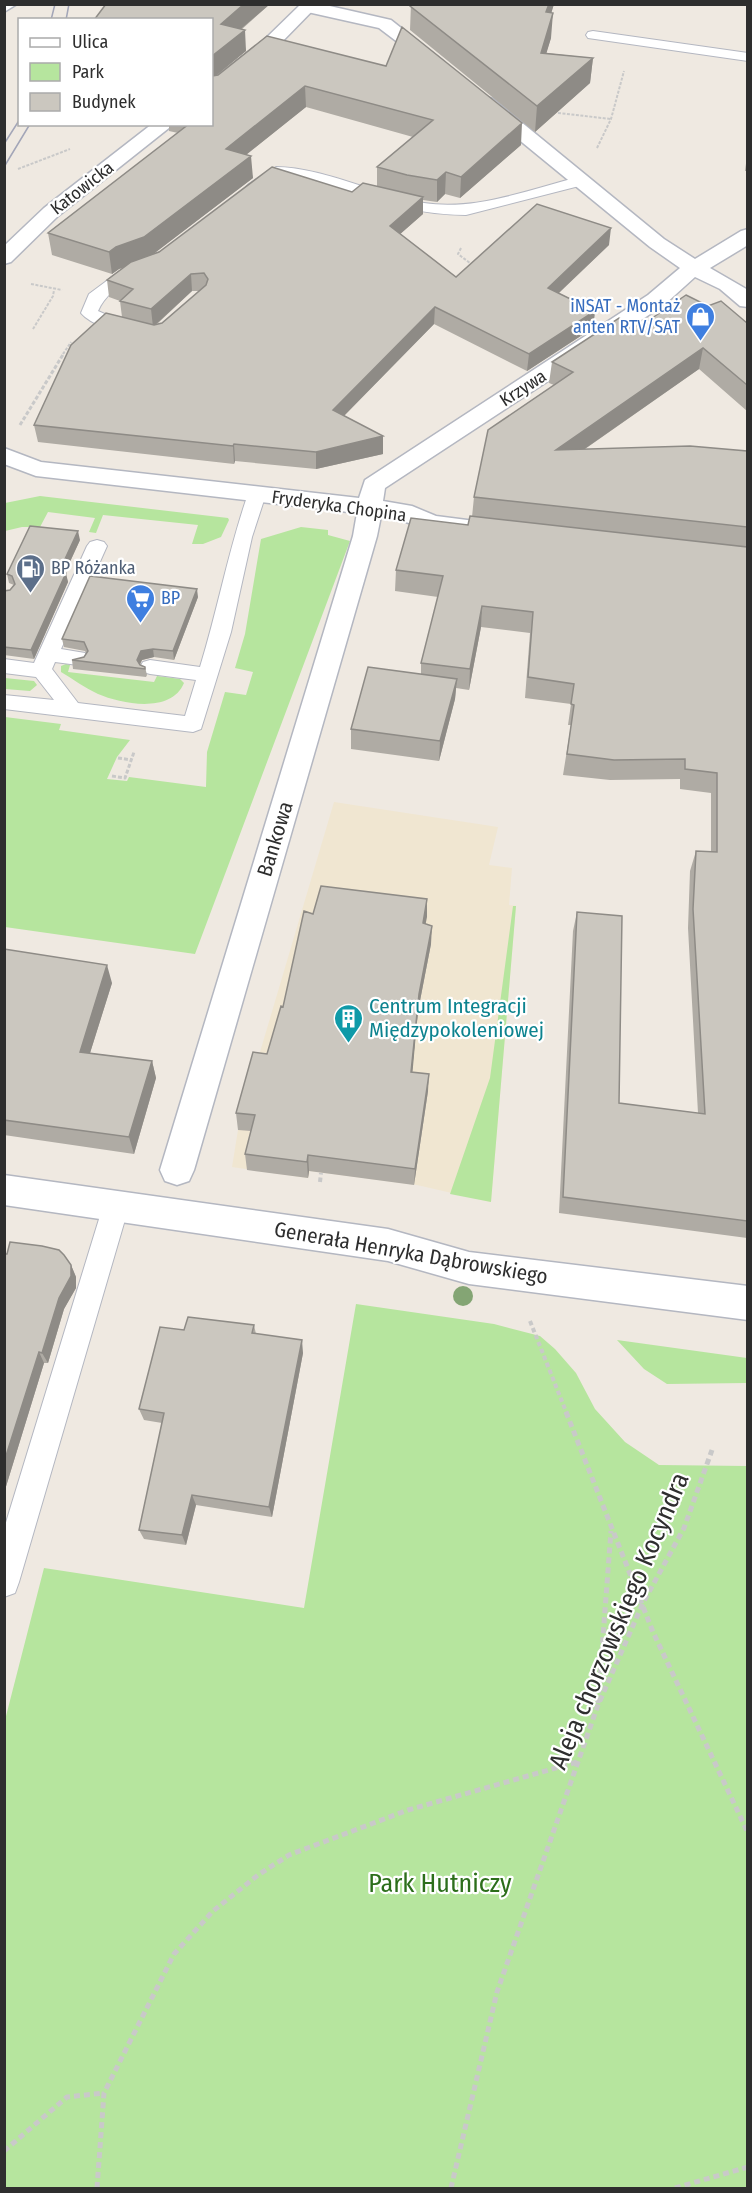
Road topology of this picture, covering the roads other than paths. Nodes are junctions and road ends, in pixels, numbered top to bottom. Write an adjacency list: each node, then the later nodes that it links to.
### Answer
1 (9, 4): 3 (street)
2 (310, 6): 6 (street); 7 (street)
3 (4, 7)
4 (593, 35): 5 (lane)
5 (747, 57)
6 (446, 71)
7 (213, 89)
8 (473, 93): 10 (street)
9 (162, 126): 13 (street, Katowicka)
10 (582, 181): 11 (lane); 15 (street)
11 (239, 198)
12 (747, 235): 15 (street, Krzywa)
13 (4, 258)
14 (154, 264): 17 (lane)
15 (694, 268): 16 (street); 22 (street, Krzywa)
16 (747, 301)
17 (145, 332)
18 (4, 456): 19 (street)
19 (36, 469): 20 (street); 21 (street, Fryderyka Chopina)
20 (4, 478)
21 (257, 494): 22 (street, Fryderyka Chopina); 29 (lane)
22 (369, 507): 23 (street, Fryderyka Chopina); 32 (street, Bankowa)
23 (490, 530)
24 (97, 546): 26 (lane)
25 (78, 658): 26 (lane)
26 (45, 662): 27 (lane); 31 (lane)
27 (4, 666)
28 (150, 667): 29 (lane)
29 (208, 675): 31 (lane)
30 (4, 702): 31 (lane)
31 (71, 709)
32 (177, 1170)
33 (4, 1190): 34 (street, Generała Henryka Dąbrowskiego)
34 (116, 1206): 35 (street, Generała Henryka Dąbrowskiego); 36 (lane)
35 (747, 1303)
36 (4, 1582)

